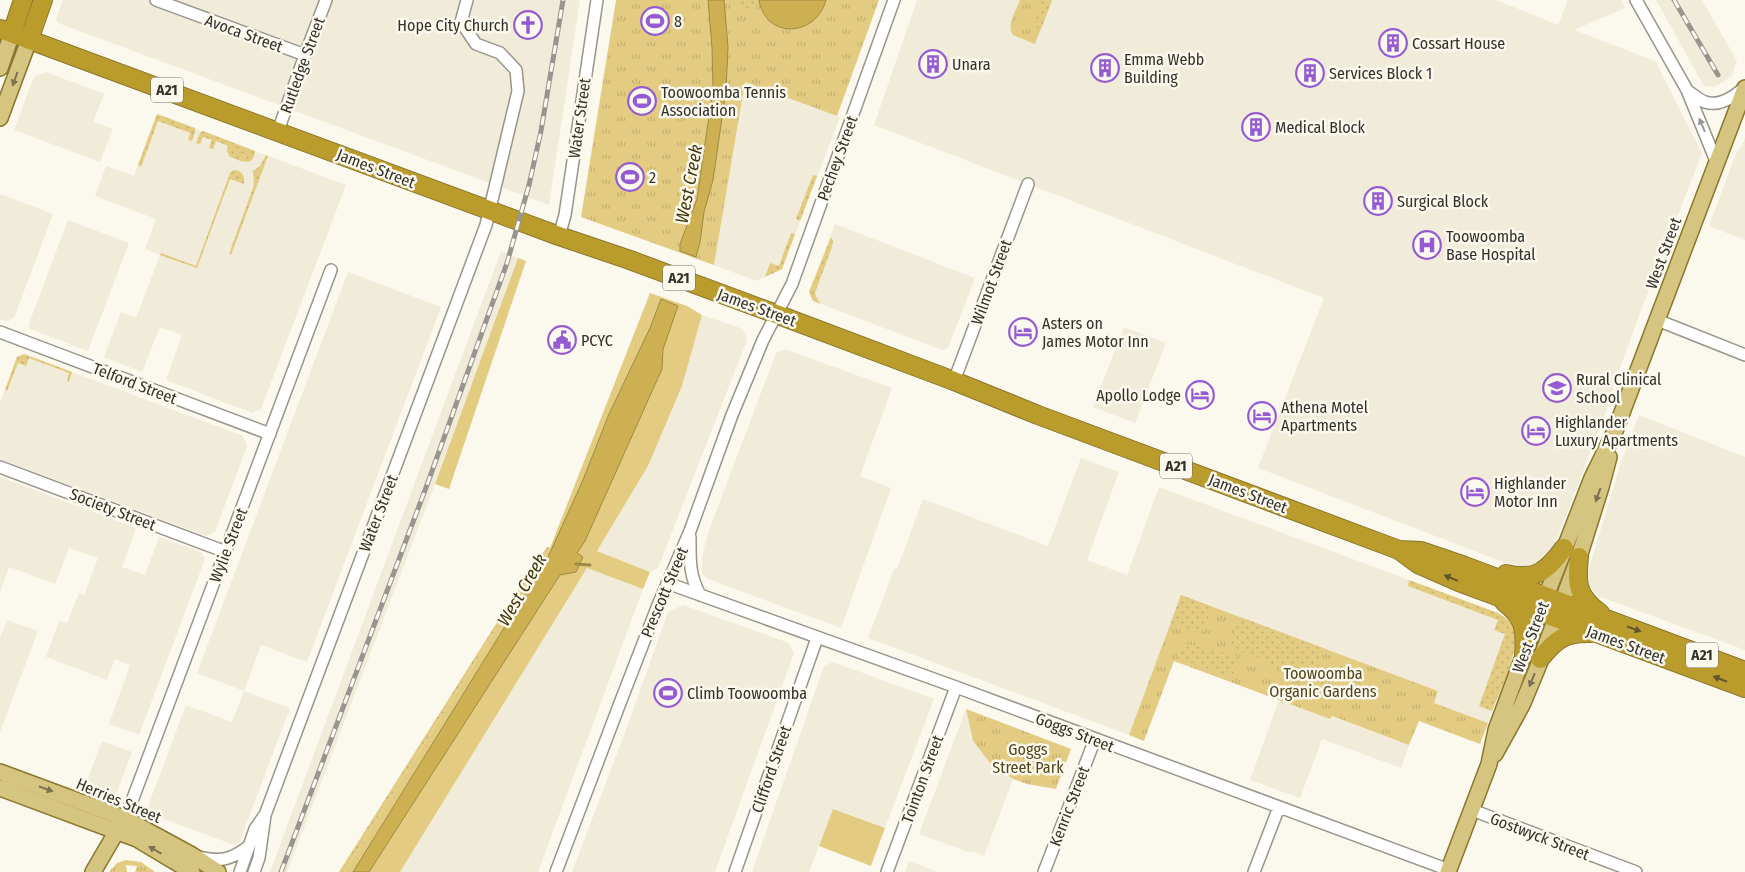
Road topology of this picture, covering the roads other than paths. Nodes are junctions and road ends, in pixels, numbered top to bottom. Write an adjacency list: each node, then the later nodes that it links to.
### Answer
1 (23, 0): 9 (highway)
2 (43, 0): 10 (highway)
3 (156, 0): 11 (street, Avoca Street)
4 (326, 0): 11 (street, Rutledge Street)
5 (467, 0): 19 (street, Water Street)
6 (597, 0): 20 (street, Water Street)
7 (894, 0): 22 (street, Pechey Street)
8 (1636, 0): 13 (street)
9 (6, 31): 10 (highway, James Street); 12 (main road)
10 (29, 40): 15 (main road, one-way to 15); 16 (highway, James Street / A21)
11 (305, 55): 16 (street, Rutledge Street)
12 (0, 68)
13 (1687, 90): 14 (street); 17 (street, one-way to 13)
14 (1744, 93): 17 (main road, West Street)
15 (0, 118)
16 (278, 131): 19 (highway, James Street / A21)
17 (1716, 161): 23 (main road, West Street)
18 (1028, 184): 26 (street, Wilmot Street)
19 (490, 210): 20 (highway, James Street / A21); 50 (street, Water Street)
20 (559, 236): 22 (highway, James Street / A21)
21 (331, 270): 27 (street, Wylie Street)
22 (776, 314): 26 (highway, James Street / A21); 29 (street, Prescott Street)
23 (1657, 320): 25 (street); 32 (main road, West Street)
24 (0, 332): 27 (street, Telford Street)
25 (1745, 355)
26 (954, 381): 30 (highway, James Street / A21)
27 (270, 434): 31 (street, Wylie Street)
28 (0, 467): 31 (street, Society Street)
29 (690, 531): 34 (street, Prescott Street); 35 (street)
30 (1399, 550): 33 (highway, James Street / A21); 36 (highway, James Street / A21, one-way to 30)
31 (226, 552): 51 (street, Wylie Street)
32 (1571, 552): 33 (highway); 37 (main road, West Street); 38 (highway)
33 (1474, 569): 37 (highway, James Street / A21)
34 (667, 583): 35 (street, Goggs Street); 61 (street, Prescott Street)
35 (700, 594): 40 (street, Goggs Street)
36 (1496, 596): 37 (highway, James Street / A21); 41 (highway)
37 (1551, 607): 38 (highway, James Street / A21); 39 (highway, James Street / A21); 41 (main road, West Street)
38 (1608, 620): 42 (highway, James Street / A21, one-way to 42)
39 (1597, 633): 41 (highway); 44 (highway, James Street / A21, one-way to 39)
40 (817, 638): 43 (street, Goggs Street); 62 (street, Clifford Street)
41 (1532, 656): 49 (main road, West Street)
42 (1745, 671)
43 (956, 687): 45 (street, Goggs Street); 63 (street, Tointon Street)
44 (1745, 688)
45 (1095, 739): 48 (street, Goggs Street); 64 (street, Kenric Street)
46 (0, 772): 51 (main road, Herries Street, one-way to 51)
47 (0, 788): 52 (main road, Herries Street)
48 (1279, 807): 55 (street, Goggs Street); 65 (street)
49 (1472, 810): 55 (main road, West Street); 66 (street, Gostwyck Street)
50 (265, 815): 53 (street, Water Street); 60 (street, Water Street)
51 (124, 818): 52 (main road); 54 (main road, Herries Street)
52 (116, 832): 56 (main road); 57 (main road, Herries Street, one-way to 52)
53 (249, 846): 54 (street); 59 (street, Water Street)
54 (192, 855): 58 (main road, Herries Street)
55 (1448, 871)
56 (93, 872)
57 (192, 872)
58 (218, 872)
59 (240, 872)
60 (254, 872)
61 (556, 872)
62 (735, 872)
63 (888, 872)
64 (1044, 872)
65 (1254, 872)
66 (1636, 872)

